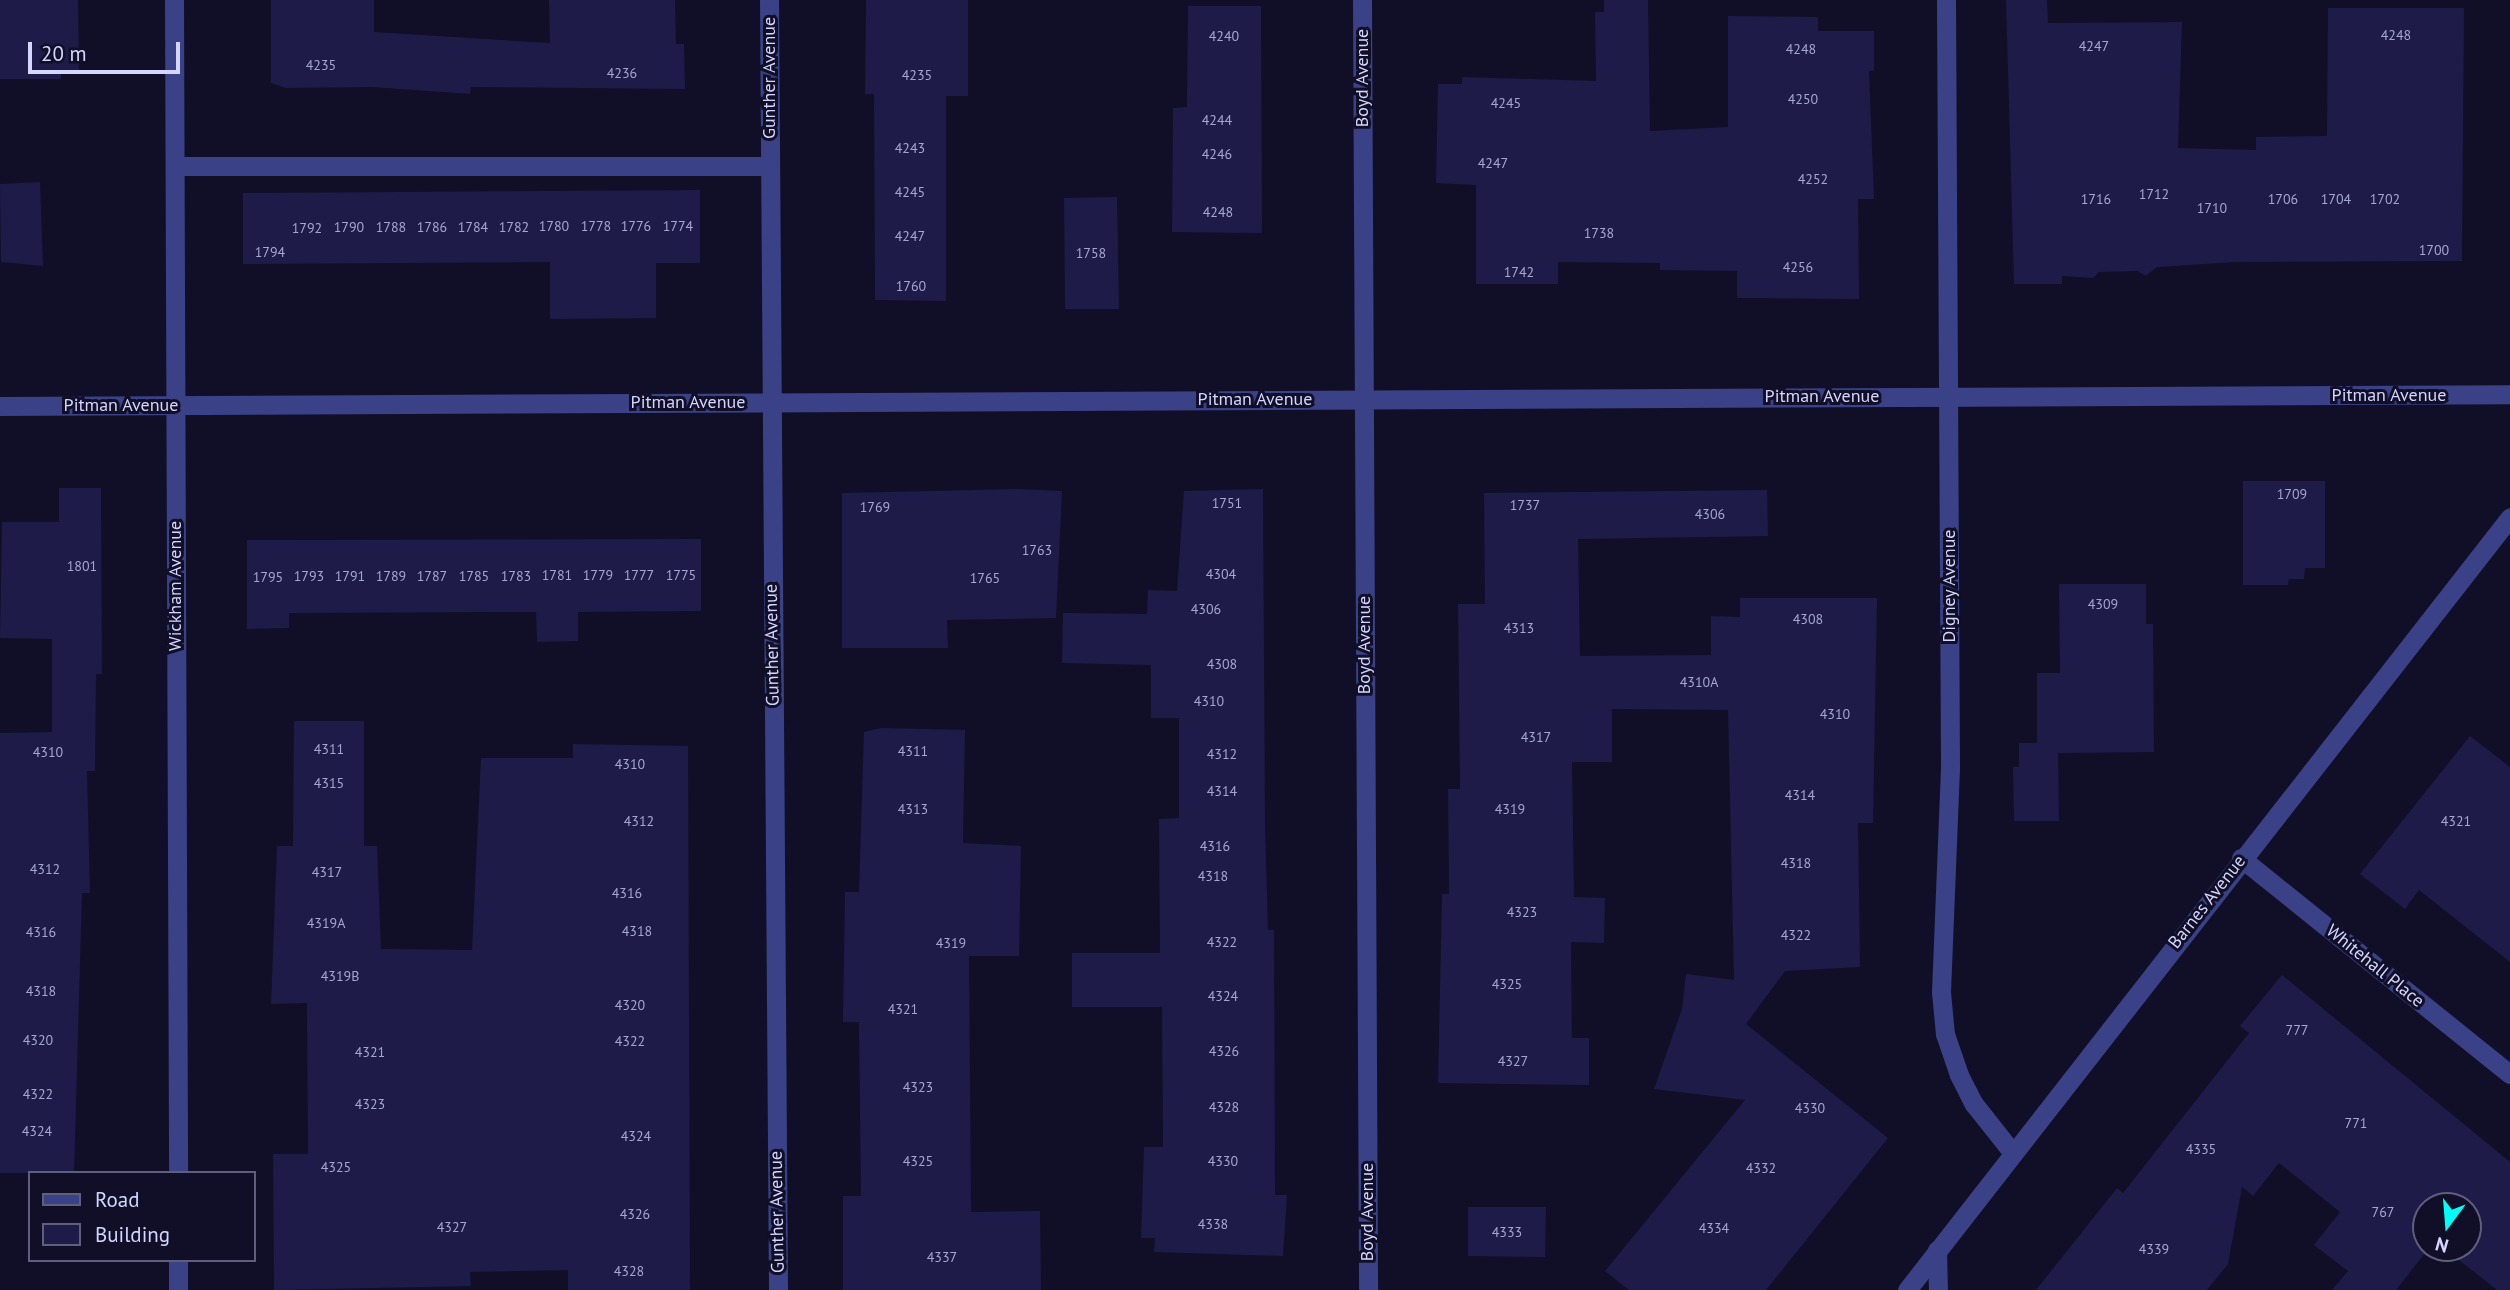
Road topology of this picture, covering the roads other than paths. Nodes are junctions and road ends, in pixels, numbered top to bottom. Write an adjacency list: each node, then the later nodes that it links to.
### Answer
1 (174, 0): 5 (street, Wickham Avenue)
2 (769, 0): 6 (street, Gunther Avenue)
3 (1362, 0): 9 (street, Boyd Avenue)
4 (1946, 0): 8 (street, Digney Avenue)
5 (175, 166): 6 (street); 11 (street, Wickham Avenue)
6 (769, 166): 10 (street, Gunther Avenue)
7 (2510, 394): 8 (street, Pitman Avenue)
8 (1948, 395): 9 (street, Pitman Avenue); 16 (street, Digney Avenue)
9 (1364, 399): 10 (street, Pitman Avenue); 22 (street, Boyd Avenue)
10 (769, 401): 11 (street, Pitman Avenue); 21 (street, Gunther Avenue)
11 (175, 405): 12 (street, Pitman Avenue); 17 (street, Wickham Avenue)
12 (0, 406)
13 (2510, 517): 14 (street, Barnes Avenue)
14 (2241, 858): 15 (street, Whitehall Place); 16 (street, Barnes Avenue)
15 (2510, 1074)
16 (2012, 1152): 18 (street, Barnes Avenue)
17 (178, 1171)
18 (1937, 1250): 23 (street, Barnes Avenue); 24 (street)
19 (178, 1262): 20 (street)
20 (178, 1290)
21 (778, 1290)
22 (1368, 1290)
23 (1907, 1290)
24 (1938, 1290)

